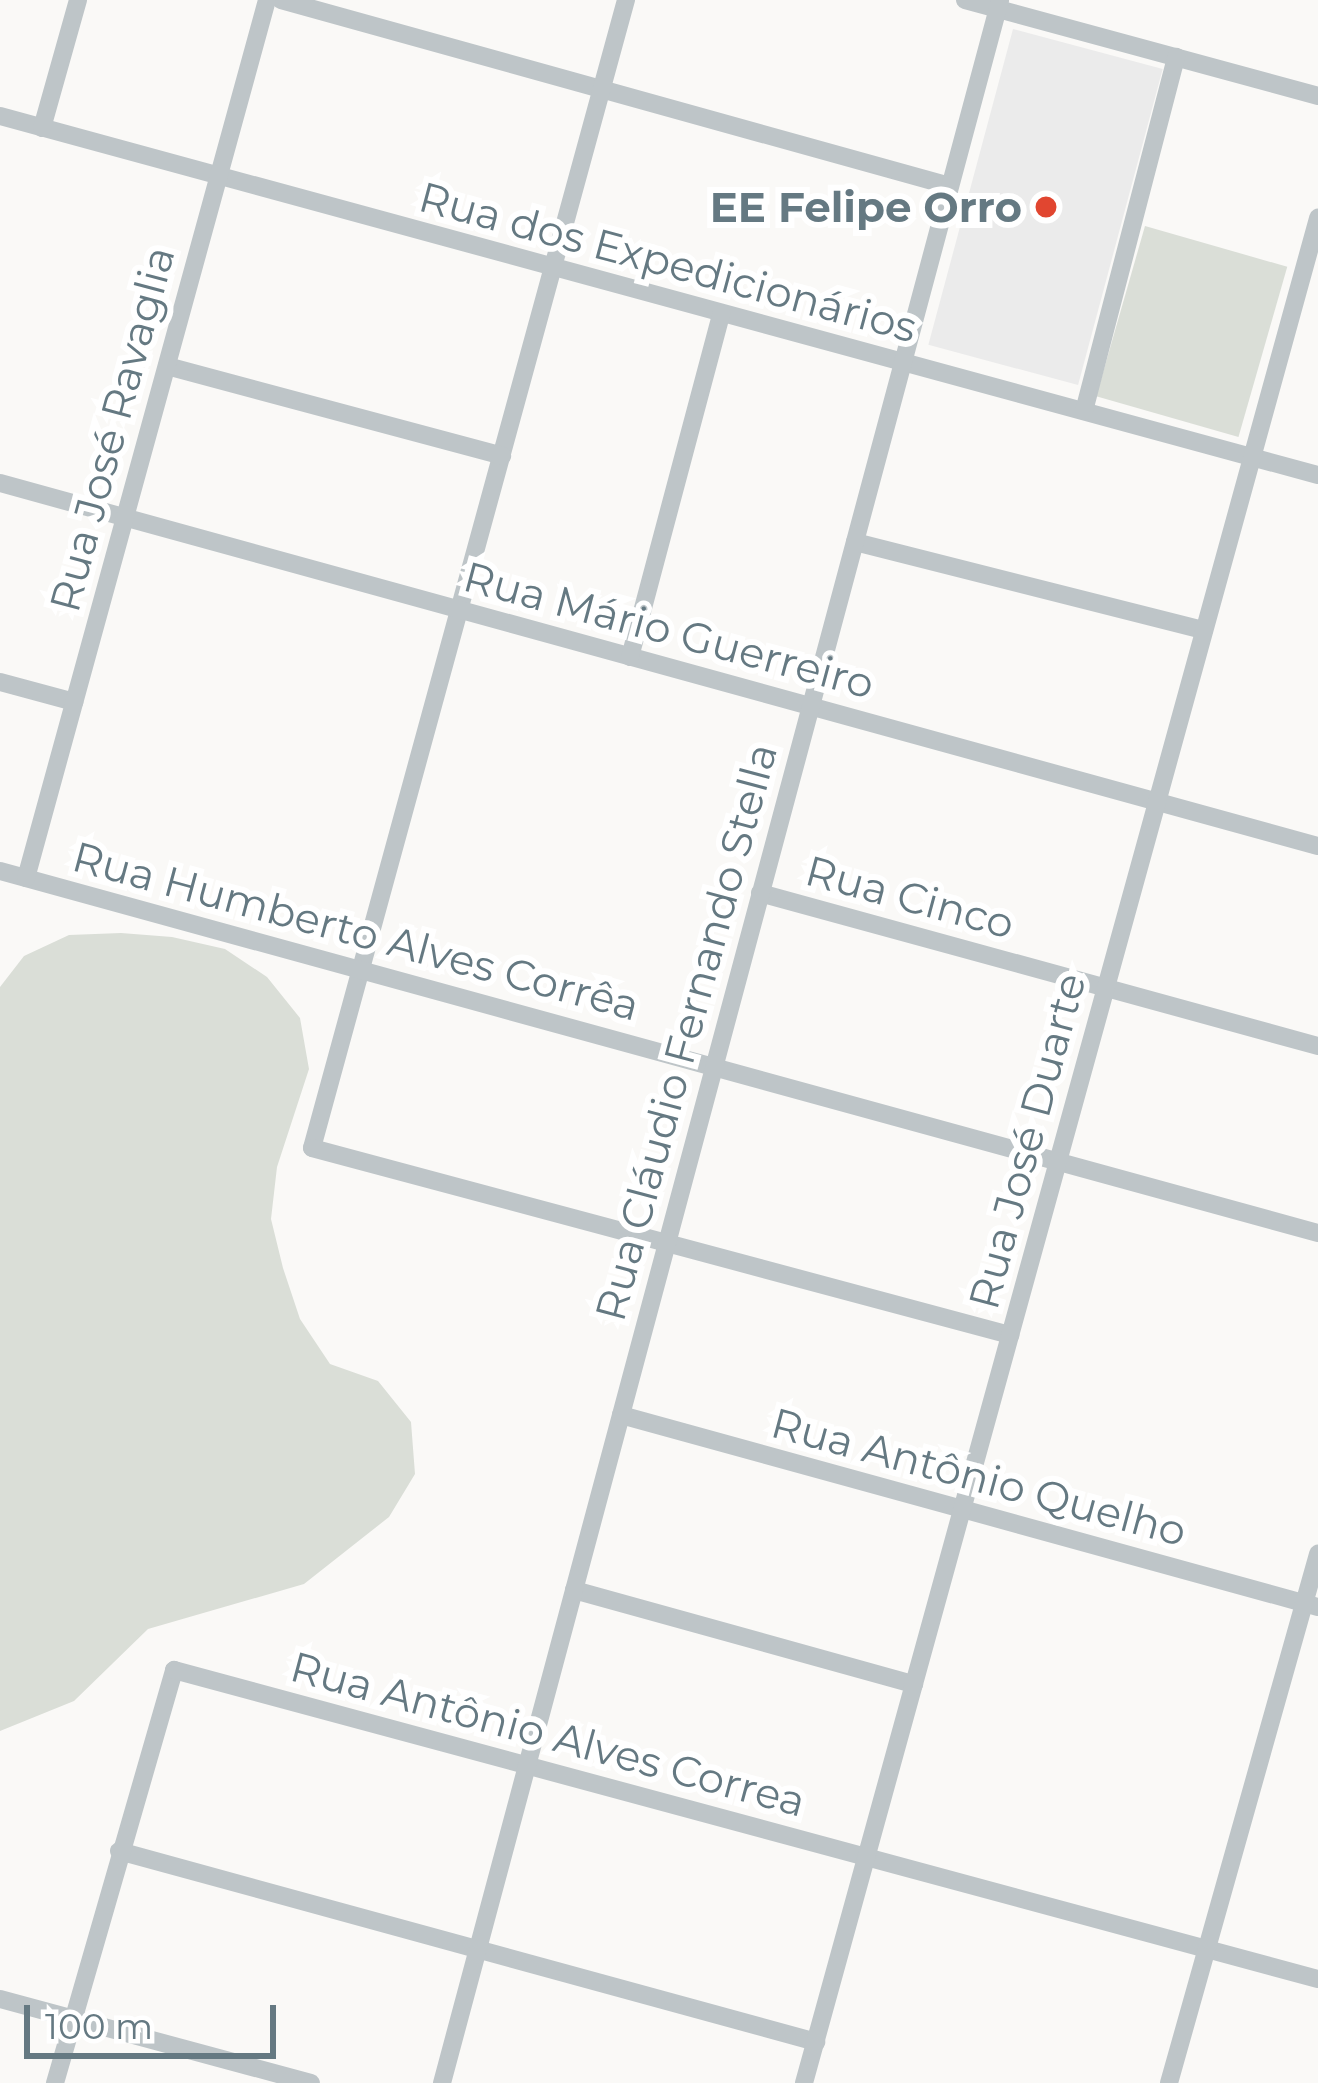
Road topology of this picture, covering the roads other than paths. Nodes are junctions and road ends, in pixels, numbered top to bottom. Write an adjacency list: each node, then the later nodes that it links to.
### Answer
1 (78, 0): 11 (street)
2 (267, 0): 12 (street, Rua José Ravaglia)
3 (281, 0): 8 (street)
4 (626, 0): 8 (street)
5 (965, 0): 6 (street)
6 (998, 4): 7 (street); 13 (street, Rua Cláudio Fernando Stella)
7 (1176, 57): 9 (street); 20 (street)
8 (602, 89): 13 (street); 15 (street)
9 (1318, 96)
10 (0, 116): 11 (street, Rua dos Expedicionários)
11 (42, 128): 12 (street, Rua dos Expedicionários)
12 (218, 178): 15 (street, Rua dos Expedicionários); 19 (street, Rua José Ravaglia)
13 (950, 186): 18 (street, Rua Cláudio Fernando Stella)
14 (1318, 218): 16 (street, Rua José Duarte)
15 (553, 268): 17 (street, Rua dos Expedicionários); 21 (street)
16 (1309, 283): 22 (street, Rua José Duarte)
17 (721, 314): 18 (street, Rua dos Expedicionários); 29 (street)
18 (903, 362): 20 (street, Rua dos Expedicionários); 26 (street, Rua Cláudio Fernando Stella)
19 (166, 366): 21 (street); 25 (street, Rua José Ravaglia)
20 (1084, 411): 22 (street, Rua dos Expedicionários)
21 (502, 456): 27 (street)
22 (1252, 457): 23 (street, Rua dos Expedicionários); 28 (street, Rua José Duarte)
23 (1318, 475)
24 (0, 483): 25 (street, Rua Mário Guerreiro)
25 (125, 517): 27 (street, Rua Mário Guerreiro); 31 (street, Rua José Ravaglia)
26 (855, 542): 28 (street); 32 (street, Rua Cláudio Fernando Stella)
27 (460, 610): 29 (street, Rua Mário Guerreiro); 38 (street)
28 (1204, 630): 33 (street, Rua José Duarte)
29 (630, 657): 32 (street, Rua Mário Guerreiro)
30 (0, 682): 31 (street)
31 (74, 702): 36 (street, Rua José Ravaglia)
32 (811, 706): 33 (street, Rua Mário Guerreiro); 37 (street, Rua Cláudio Fernando Stella)
33 (1157, 802): 34 (street, Rua Mário Guerreiro); 39 (street, Rua José Duarte)
34 (1318, 846)
35 (0, 871): 36 (street, Rua Humberto Alves Corrêa)
36 (26, 878): 38 (street, Rua Humberto Alves Corrêa)
37 (760, 893): 39 (street, Rua Cinco); 41 (street, Rua Cláudio Fernando Stella)
38 (361, 969): 41 (street, Rua Humberto Alves Corrêa); 44 (street)
39 (1106, 988): 40 (street, Rua Cinco); 42 (street, Rua José Duarte)
40 (1318, 1046)
41 (714, 1066): 42 (street, Rua Humberto Alves Corrêa); 44 (street, Rua Cláudio Fernando Stella)
42 (1058, 1162): 43 (street, Rua Humberto Alves Corrêa); 45 (street, Rua José Duarte)
43 (1318, 1233)
44 (668, 1242): 45 (street); 46 (street, Rua Cláudio Fernando Stella)
45 (1010, 1335): 47 (street, Rua José Duarte)
46 (621, 1415): 47 (street, Rua Antônio Quelho); 49 (street, Rua Cláudio Fernando Stella)
47 (962, 1512): 50 (street, Rua Antônio Quelho); 51 (street, Rua José Duarte)
48 (1318, 1554): 50 (street)
49 (574, 1590): 51 (street); 52 (street, Rua Cláudio Fernando Stella)
50 (1311, 1605): 56 (street)
51 (914, 1684): 54 (street, Rua José Duarte)
52 (527, 1766): 53 (street, Rua Antônio Alves Correa); 54 (street, Rua Antônio Alves Correa); 55 (street, Rua Cláudio Fernando Stella)
53 (119, 1851): 55 (street); 59 (street, Rua Antônio Alves Correa)
54 (866, 1857): 56 (street, Rua Antônio Alves Correa); 60 (street, Rua José Duarte)
55 (478, 1949): 60 (street); 63 (street, Rua Cláudio Fernando Stella)
56 (1207, 1949): 57 (street, Rua Antônio Alves Correa); 65 (street)
57 (1318, 1979)
58 (0, 1999): 59 (street)
59 (73, 2018): 61 (street, Rua Antônio Alves Correa); 62 (street)
60 (816, 2042): 64 (street, Rua José Duarte)
61 (55, 2083)
62 (311, 2083)
63 (442, 2083)
64 (804, 2083)
65 (1169, 2083)

